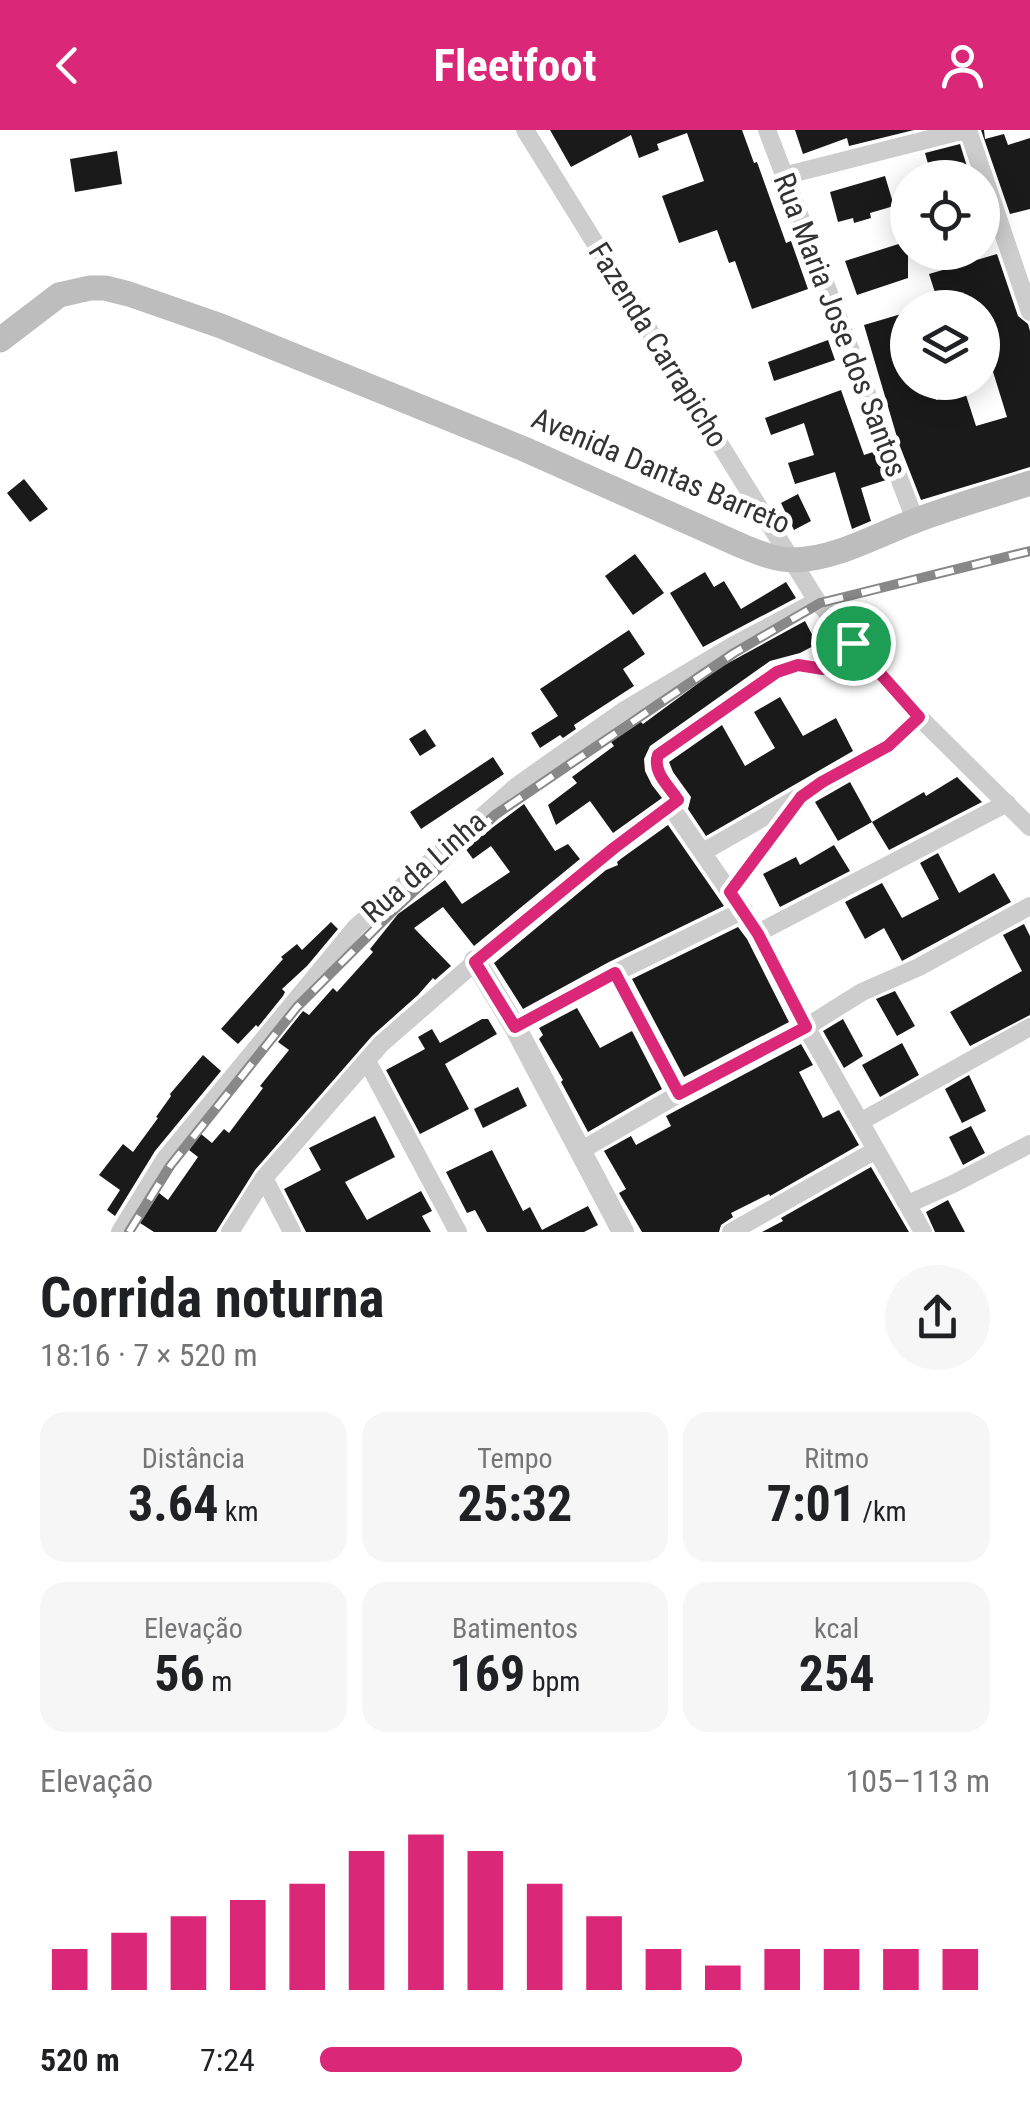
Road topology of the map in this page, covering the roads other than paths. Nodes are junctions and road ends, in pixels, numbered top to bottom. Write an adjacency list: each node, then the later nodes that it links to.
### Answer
1 (525, 130): 9 (street, Fazenda Carrapicho)
2 (767, 130): 4 (street, Rua Maria Jose dos Santos)
3 (966, 130): 4 (street); 5 (street)
4 (783, 176): 8 (street, Rua Maria Jose dos Santos)
5 (1030, 312)
6 (0, 340): 9 (main road, Avenida Dantas Barreto)
7 (1030, 484): 8 (main road, Avenida Dantas Barreto)
8 (914, 520): 9 (main road, Avenida Dantas Barreto)
9 (790, 560): 10 (street, Fazenda Carrapicho)
10 (817, 601): 11 (street, Fazenda Carrapicho); 35 (street, Rua da Linha)
11 (853, 643): 12 (street, Fazenda Carrapicho); 15 (street)
12 (919, 717): 13 (street); 14 (street, Fazenda Carrapicho)
13 (801, 797): 17 (street); 18 (street)
14 (1007, 803): 16 (street, Fazenda Carrapicho); 21 (street)
15 (670, 806): 17 (street); 22 (street)
16 (1030, 827)
17 (702, 852): 18 (street)
18 (730, 892): 20 (street)
19 (1030, 906): 25 (street)
20 (744, 910): 21 (street); 23 (street)
21 (758, 934): 25 (street)
22 (475, 962): 24 (street); 27 (street)
23 (615, 973): 24 (street); 28 (street)
24 (515, 1027): 32 (street)
25 (806, 1027): 28 (street); 29 (street)
26 (1030, 1027): 29 (street)
27 (367, 1061): 33 (street); 38 (street)
28 (679, 1094): 32 (street)
29 (860, 1122): 31 (street)
30 (1030, 1144): 34 (street)
31 (876, 1150): 34 (street); 40 (street)
32 (580, 1151): 39 (street)
33 (264, 1178): 36 (street); 37 (street)
34 (908, 1204): 41 (street)
35 (120, 1232)
36 (230, 1232)
37 (292, 1232)
38 (458, 1232)
39 (623, 1232)
40 (730, 1232)
41 (923, 1232)

